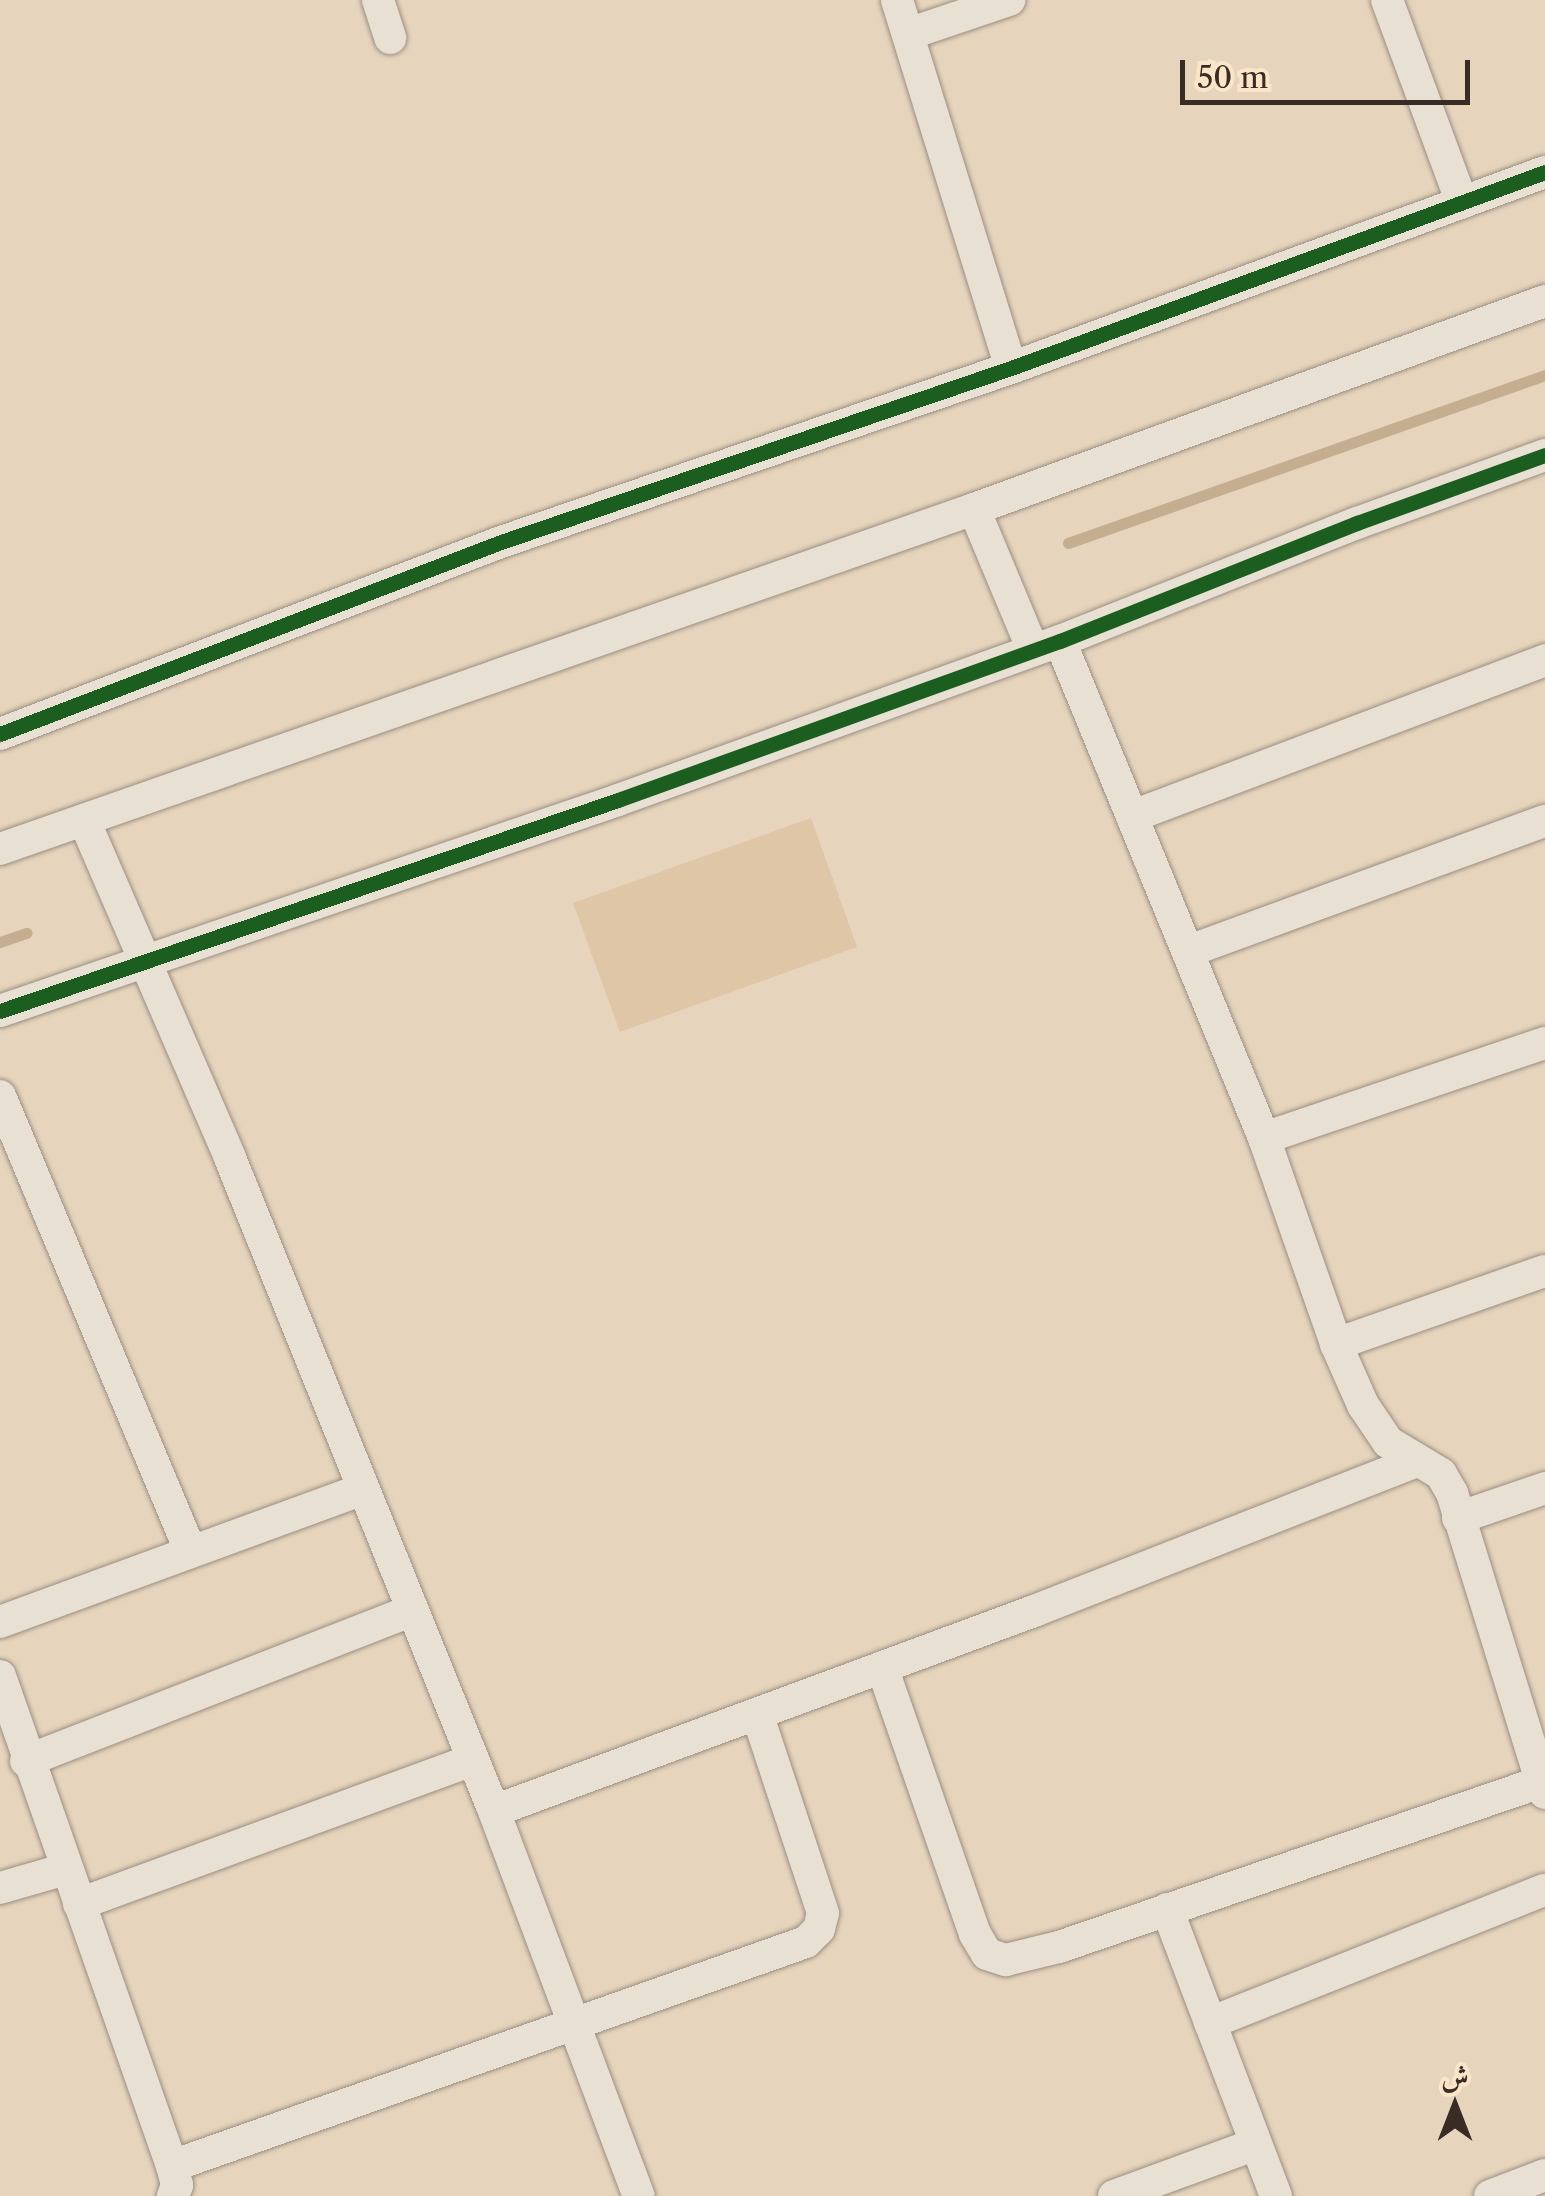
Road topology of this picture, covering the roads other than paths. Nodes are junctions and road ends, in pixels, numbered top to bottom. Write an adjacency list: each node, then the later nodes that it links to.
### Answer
1 (378, 0): 6 (street)
2 (897, 0): 5 (street)
3 (1009, 0): 5 (street)
4 (1386, 0): 8 (street)
5 (908, 34): 10 (street)
6 (390, 38)
7 (1545, 172): 8 (street)
8 (1462, 203): 10 (street)
9 (1545, 301): 12 (street)
10 (1010, 368): 15 (street)
11 (1545, 455): 13 (street)
12 (980, 522): 13 (street); 17 (street)
13 (1040, 641): 16 (street); 21 (street)
14 (1545, 660): 16 (street)
15 (0, 734)
16 (1133, 816): 20 (street)
17 (84, 820): 19 (street); 21 (street)
18 (1545, 820): 20 (street)
19 (0, 849)
20 (1188, 951): 25 (street)
21 (146, 962): 22 (street); 30 (street)
22 (0, 1011)
23 (1545, 1043): 25 (street)
24 (0, 1096): 32 (street)
25 (1264, 1138): 27 (street)
26 (1545, 1270): 27 (street)
27 (1336, 1344): 28 (street)
28 (1416, 1461): 31 (street); 35 (street)
29 (1545, 1488): 31 (street)
30 (363, 1489): 32 (street); 33 (street)
31 (1458, 1518): 40 (street)
32 (191, 1552): 34 (street)
33 (411, 1611): 38 (street); 39 (street)
34 (0, 1622)
35 (882, 1667): 37 (street); 46 (street)
36 (1, 1681): 39 (street)
37 (757, 1714): 41 (street); 48 (street)
38 (473, 1760): 41 (street); 45 (street)
39 (26, 1761): 42 (street)
40 (1543, 1788): 46 (street)
41 (494, 1811): 48 (street)
42 (66, 1870): 43 (street); 45 (street)
43 (0, 1888)
44 (1545, 1890): 47 (street)
45 (79, 1904): 51 (street)
46 (1167, 1909): 47 (street)
47 (1210, 2023): 49 (street)
48 (574, 2024): 51 (street); 52 (street)
49 (1256, 2144): 53 (street); 54 (street)
50 (1545, 2175): 55 (street)
51 (173, 2181)
52 (639, 2196)
53 (1114, 2196)
54 (1276, 2196)
55 (1490, 2196)

